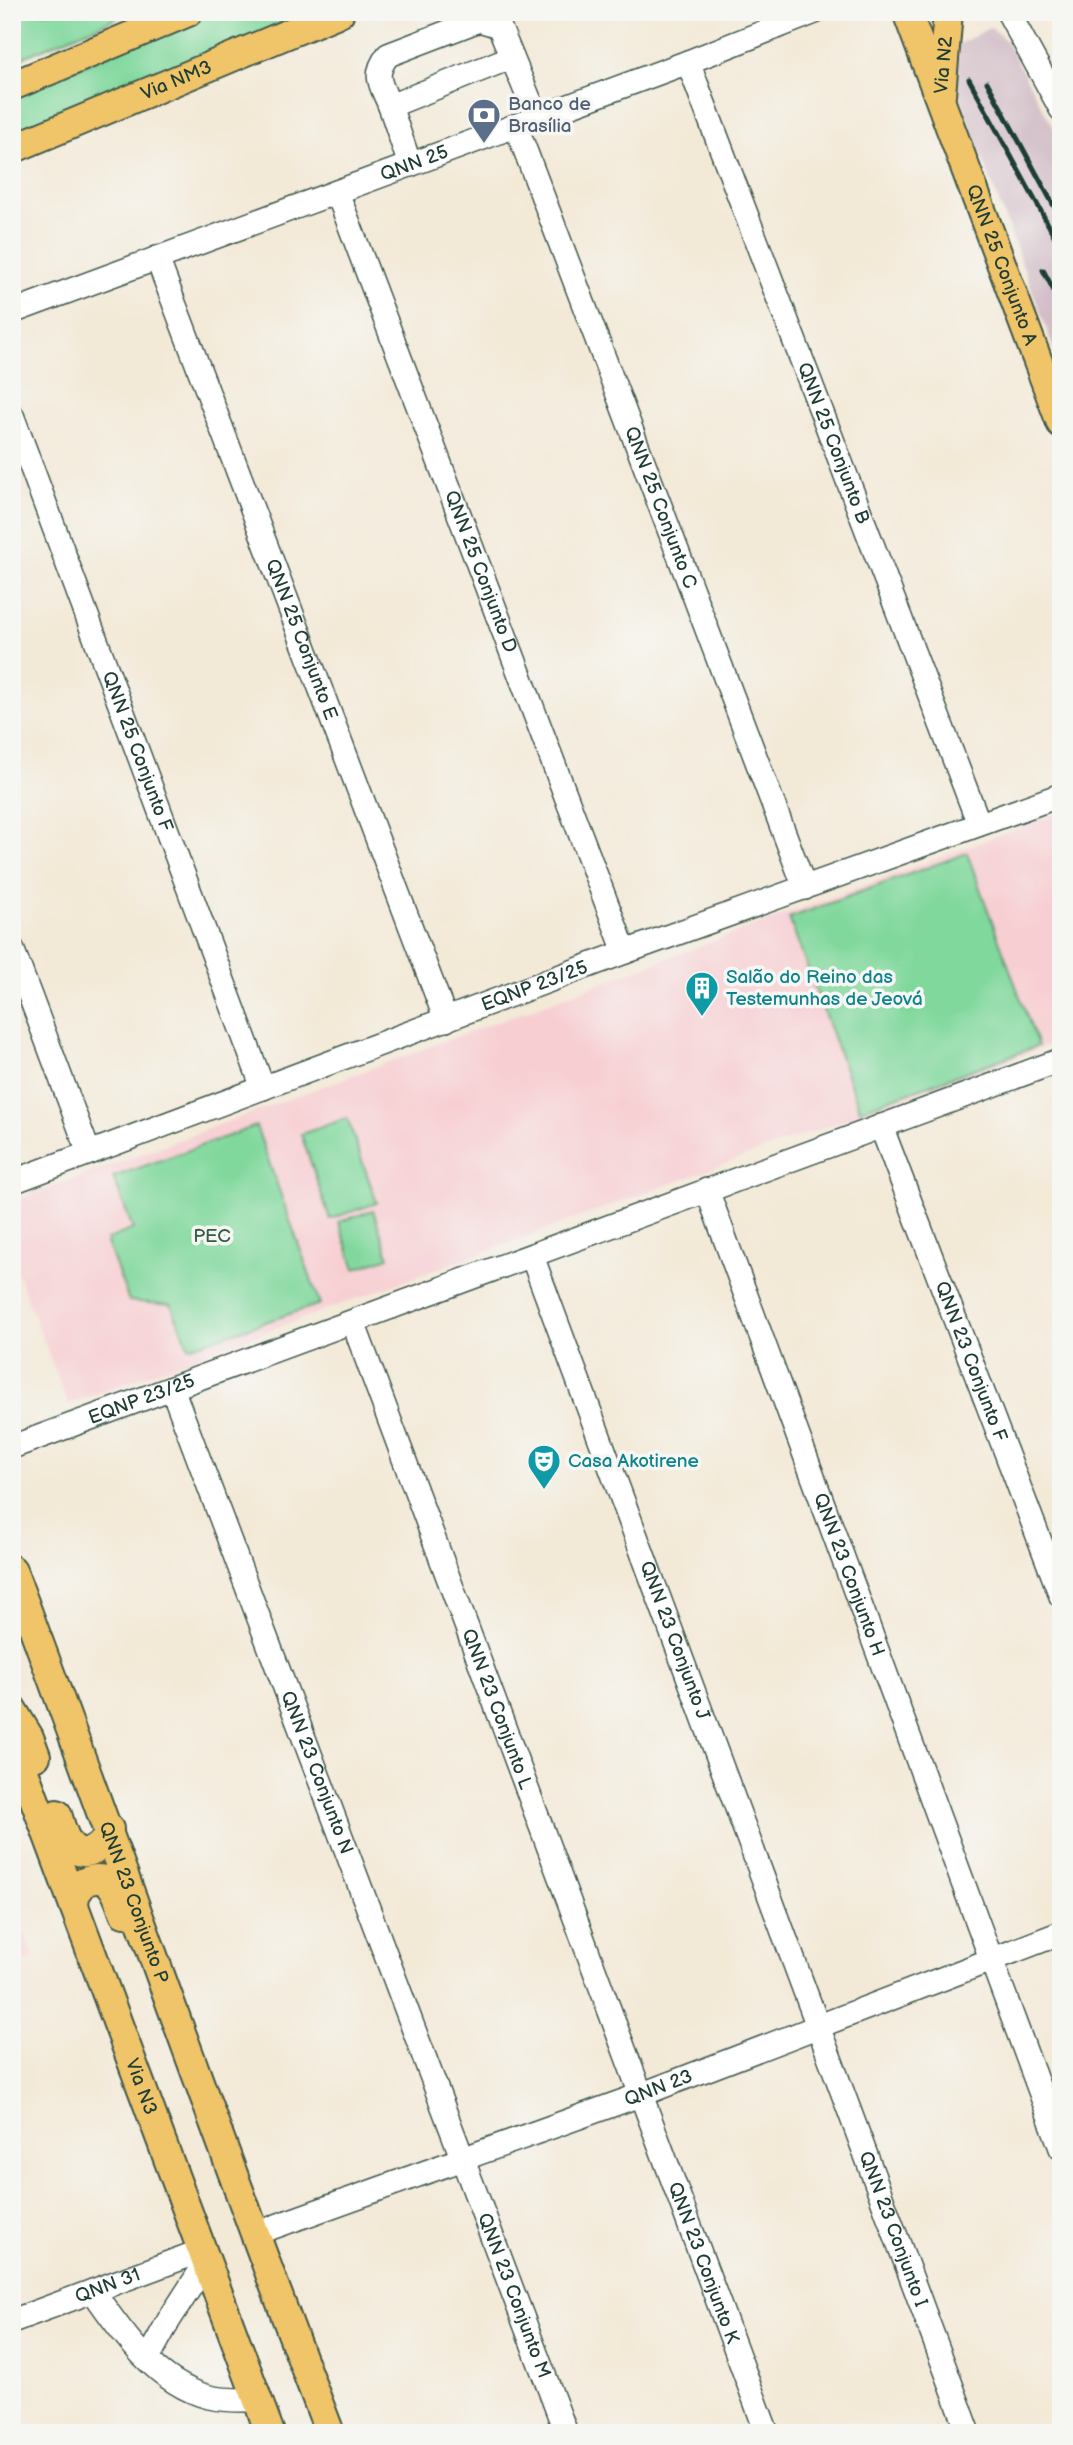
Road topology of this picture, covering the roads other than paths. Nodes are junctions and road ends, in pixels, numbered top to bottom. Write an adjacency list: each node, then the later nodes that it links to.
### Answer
1 (188, 12): 9 (main road)
2 (340, 12): 14 (main road, Via NM3)
3 (815, 12): 8 (street, QNN 25)
4 (906, 12): 10 (main road, Via N2)
5 (948, 12): 10 (main road, Via N2)
6 (1008, 12): 12 (street)
7 (512, 57): 11 (street); 11 (street, QNN 25 Conjunto C); 13 (street, QNN 25 Conjunto C)
8 (688, 62): 13 (street, QNN 25); 22 (street, QNN 25 Conjunto B)
9 (12, 86)
10 (940, 105): 20 (main road, QNN 25 Conjunto A)
11 (390, 106): 15 (street, QNN 25 Conjunto C)
12 (1061, 109)
13 (526, 122): 15 (street, QNN 25); 23 (street, QNN 25 Conjunto C)
14 (12, 149)
15 (410, 165): 16 (street, QNN 25)
16 (337, 192): 17 (street, QNN 25); 25 (street, QNN 25 Conjunto D)
17 (157, 258): 18 (street, QNN 25); 26 (street, QNN 25 Conjunto E)
18 (12, 312)
19 (12, 415): 28 (street, QNN 25 Conjunto F)
20 (1061, 423)
21 (1061, 795): 22 (street, EQNP 23/25)
22 (979, 824): 23 (street, EQNP 23/25)
23 (805, 888): 25 (street, EQNP 23/25)
24 (12, 948): 30 (street)
25 (625, 952): 26 (street, EQNP 23/25)
26 (446, 1020): 28 (street, EQNP 23/25)
27 (1061, 1060): 29 (street, EQNP 23/25)
28 (263, 1088): 30 (street, EQNP 23/25)
29 (881, 1126): 32 (street, EQNP 23/25); 38 (street, QNN 23 Conjunto F)
30 (89, 1153): 31 (street, EQNP 23/25)
31 (12, 1182)
32 (707, 1190): 33 (street, EQNP 23/25); 44 (street, QNN 23 Conjunto H)
33 (532, 1256): 34 (street, EQNP 23/25); 45 (street, QNN 23 Conjunto J)
34 (353, 1322): 35 (street, EQNP 23/25); 46 (street, QNN 23 Conjunto L)
35 (172, 1388): 36 (street, EQNP 23/25); 49 (street, QNN 23 Conjunto N)
36 (12, 1447)
37 (12, 1570): 41 (main road, QNN 23 Conjunto P)
38 (1061, 1596)
39 (12, 1709): 41 (main road)
40 (12, 1739): 42 (main road, Via N3)
41 (109, 1829): 47 (main road, QNN 23 Conjunto P)
42 (74, 1905): 47 (main road); 51 (main road, Via N3)
43 (1061, 1933): 44 (street, QNN 23)
44 (990, 1959): 45 (street, QNN 23); 48 (street, QNN 23 Conjunto H)
45 (819, 2025): 46 (street, QNN 23); 62 (street, QNN 23 Conjunto I)
46 (640, 2095): 49 (street, QNN 23); 61 (street, QNN 23 Conjunto K)
47 (209, 2107): 50 (main road, QNN 23 Conjunto P)
48 (1061, 2148)
49 (462, 2158): 50 (street, QNN 23); 60 (street, QNN 23 Conjunto M)
50 (254, 2234): 59 (main road, QNN 23 Conjunto P)
51 (204, 2256): 52 (street, QNN 31); 54 (main road, Via N3); 55 (street)
52 (93, 2291): 53 (street, QNN 31); 55 (street)
53 (12, 2320)
54 (240, 2351): 56 (main road, Via N3); 58 (main road)
55 (148, 2358): 56 (street)
56 (258, 2400): 57 (main road, Via N3)
57 (270, 2433)
58 (281, 2433)
59 (330, 2433)
60 (566, 2433)
61 (767, 2433)
62 (969, 2433)

